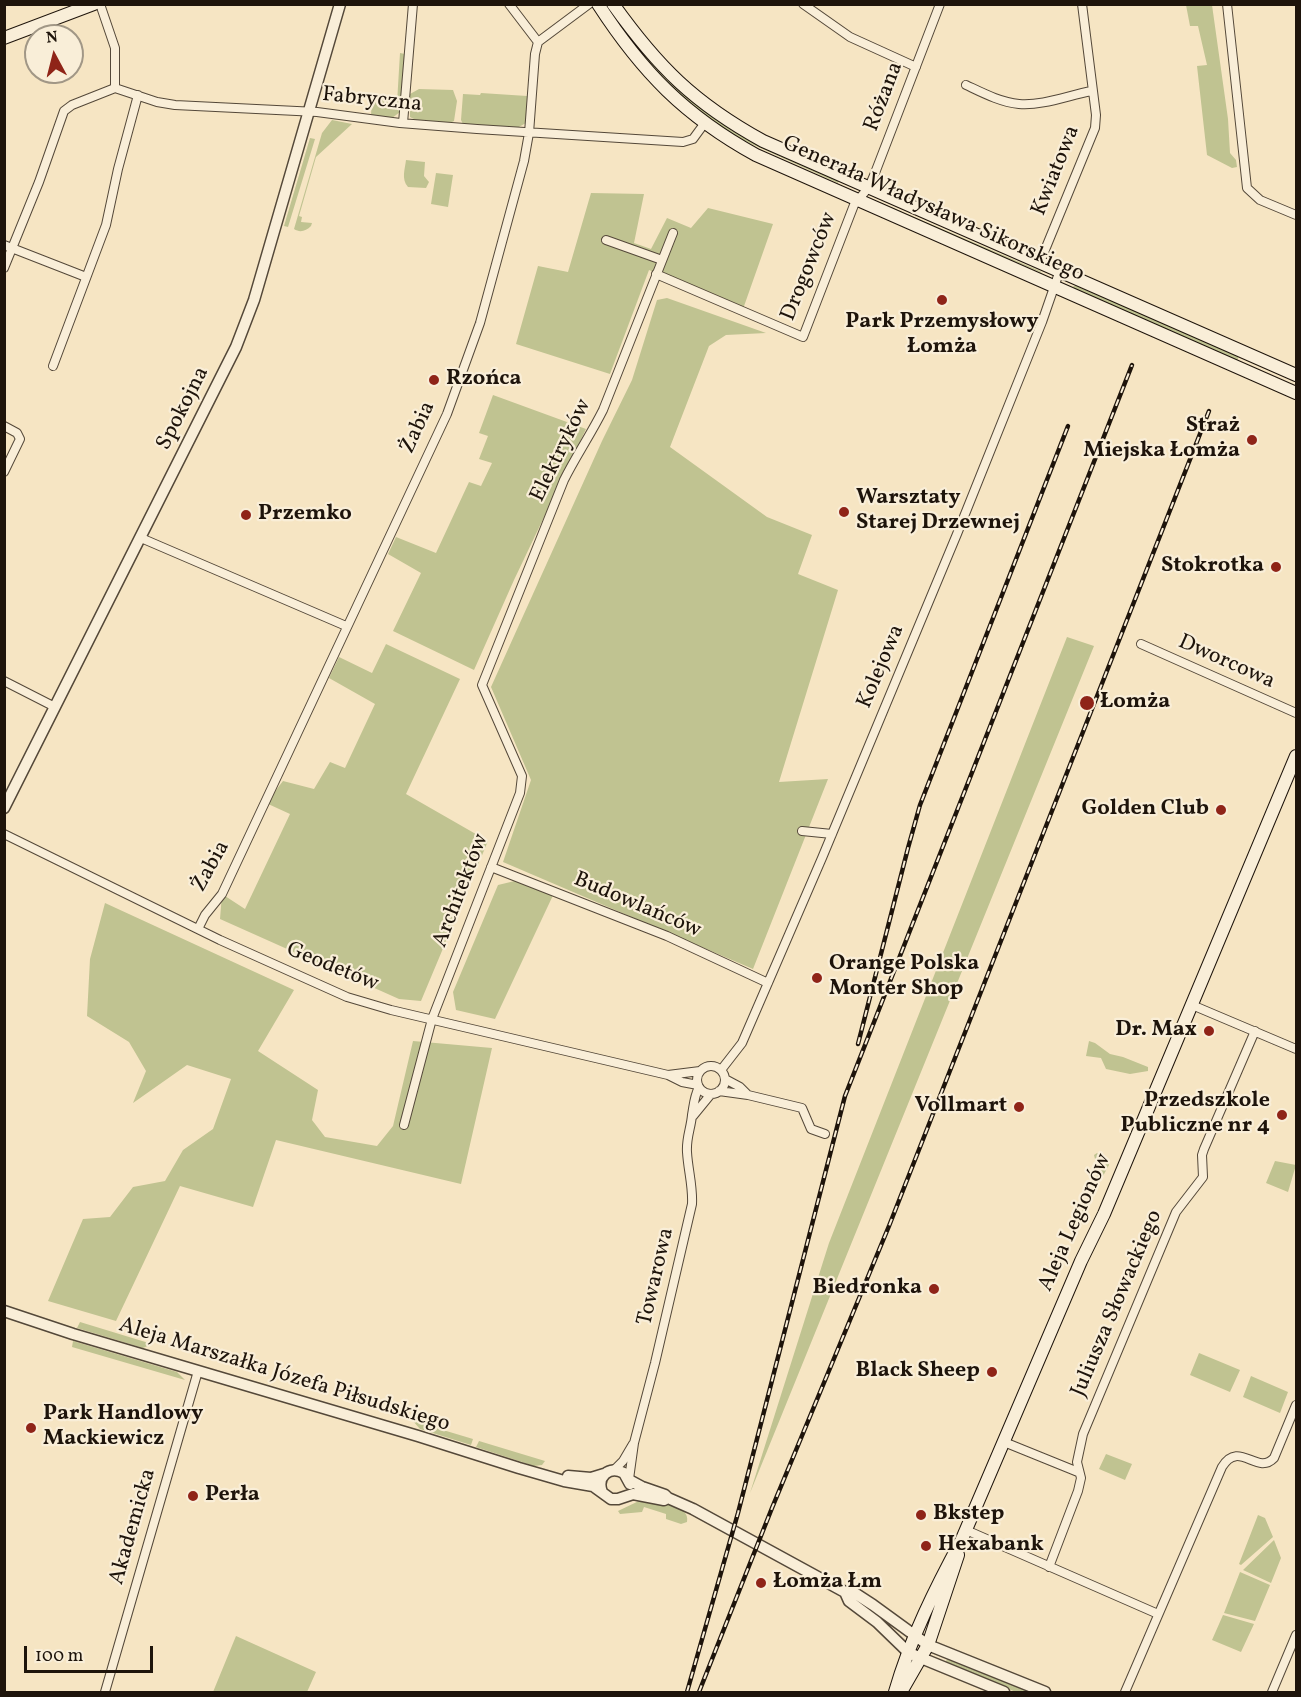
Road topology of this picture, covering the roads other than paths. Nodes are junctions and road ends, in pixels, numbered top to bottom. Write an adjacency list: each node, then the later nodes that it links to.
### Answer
1 (94, 4): 13 (main road)
2 (100, 4): 17 (street)
3 (340, 4): 20 (street, Spokojna)
4 (413, 4): 21 (street)
5 (509, 4): 14 (street)
6 (589, 4): 14 (street)
7 (597, 4): 22 (main road, Generała Władysława Sikorskiego)
8 (613, 4): 24 (main road, Generała Władysława Sikorskiego)
9 (803, 4): 15 (street)
10 (940, 4): 15 (street, Różana)
11 (1082, 4): 18 (street, Kwiatowa)
12 (1227, 4): 26 (street)
13 (4, 38)
14 (538, 42): 23 (street, Żabia)
15 (916, 67): 24 (street, Różana)
16 (966, 86): 18 (street, Kwiatowa)
17 (115, 88): 19 (street, Fabryczna); 29 (street)
18 (1092, 91): 31 (street, Kwiatowa)
19 (138, 95): 20 (street, Fabryczna); 35 (street)
20 (310, 112): 21 (street, Fabryczna); 42 (street, Spokojna)
21 (403, 123): 23 (street, Fabryczna)
22 (704, 124): 23 (street, Fabryczna); 25 (main road, Generała Władysława Sikorskiego)
23 (529, 133): 43 (street, Żabia)
24 (868, 187): 25 (street, Różana); 31 (main road, Generała Władysława Sikorskiego)
25 (857, 199): 34 (street, Drogowców); 36 (main road, Generała Władysława Sikorskiego)
26 (1296, 215)
27 (673, 233): 30 (street, Elektryków)
28 (606, 240): 30 (street)
29 (8, 246): 32 (street); 35 (street)
30 (662, 260): 34 (street, Elektryków)
31 (1040, 262): 33 (main road, Generała Władysława Sikorskiego)
32 (4, 268)
33 (1060, 270): 36 (street, Kolejowa); 38 (main road, Generała Władysława Sikorskiego)
34 (656, 274): 49 (street, Elektryków)
35 (86, 277): 37 (street)
36 (1054, 285): 39 (main road, Generała Władysława Sikorskiego); 53 (street, Kolejowa)
37 (53, 366)
38 (1296, 375)
39 (1296, 393)
40 (4, 426): 41 (street)
41 (4, 472)
42 (141, 538): 43 (street); 46 (street, Spokojna)
43 (346, 626): 55 (street, Żabia)
44 (1141, 644): 47 (street, Dworcowa)
45 (4, 681): 46 (street)
46 (55, 706): 50 (street, Spokojna)
47 (1296, 713)
48 (1296, 756): 57 (main road, Aleja Legionów)
49 (522, 776): 54 (street, Architektów)
50 (4, 808)
51 (801, 831): 53 (street)
52 (4, 834): 55 (street, Geodetów)
53 (832, 834): 56 (street, Kolejowa)
54 (491, 867): 56 (street, Budowlańców); 58 (street, Architektów)
55 (198, 929): 58 (street, Geodetów)
56 (768, 983): 61 (street, Kolejowa)
57 (1192, 1005): 59 (street); 74 (main road, Aleja Legionów)
58 (432, 1019): 63 (street, Geodetów); 69 (street, Architektów)
59 (1255, 1031): 60 (street); 77 (street, Juliusza Słowackiego)
60 (1296, 1049)
61 (721, 1070): 62 (street); 64 (street)
62 (700, 1071): 63 (street); 65 (street)
63 (668, 1075): 65 (street, Geodetów)
64 (725, 1079): 66 (street); 67 (street)
65 (698, 1086): 66 (street); 68 (street, Towarowa)
66 (715, 1093): 67 (street); 68 (street)
67 (748, 1095): 70 (street)
68 (692, 1116): 75 (street, Towarowa)
69 (404, 1125)
70 (825, 1134)
71 (4, 1311): 72 (street, Aleja Marszałka Józefa Piłsudskiego)
72 (198, 1371): 78 (street, Aleja Marszałka Józefa Piłsudskiego); 92 (street, Akademicka)
73 (1296, 1405): 86 (street)
74 (1004, 1442): 77 (street); 83 (main road, Aleja Legionów)
75 (634, 1443): 76 (street, Towarowa); 79 (street, Towarowa)
76 (609, 1472): 78 (street, Aleja Marszałka Józefa Piłsudskiego); 79 (street, Aleja Marszałka Józefa Piłsudskiego); 80 (street)
77 (1078, 1472): 84 (street, Juliusza Słowackiego)
78 (552, 1476): 80 (street, Aleja Marszałka Józefa Piłsudskiego)
79 (629, 1479): 81 (street); 82 (street, Aleja Marszałka Józefa Piłsudskiego)
80 (602, 1492): 81 (street, Aleja Marszałka Józefa Piłsudskiego)
81 (626, 1495): 82 (street, Aleja Marszałka Józefa Piłsudskiego)
82 (668, 1498): 85 (street, Aleja Marszałka Józefa Piłsudskiego)
83 (964, 1535): 84 (street); 87 (main road, Aleja Legionów); 89 (main road, Aleja Legionów)
84 (1049, 1567): 86 (street)
85 (845, 1592): 87 (street, Aleja Marszałka Józefa Piłsudskiego); 90 (street, Aleja Marszałka Józefa Piłsudskiego)
86 (1158, 1614): 97 (street)
87 (916, 1635): 89 (street, Aleja Marszałka Józefa Piłsudskiego); 90 (main road, Aleja Legionów)
88 (1296, 1635): 98 (street)
89 (928, 1644): 91 (main road, Aleja Legionów); 96 (street, Aleja Marszałka Józefa Piłsudskiego)
90 (909, 1653): 91 (street, Aleja Marszałka Józefa Piłsudskiego); 93 (main road, Aleja Legionów)
91 (921, 1659): 94 (main road, Aleja Legionów); 95 (street, Aleja Marszałka Józefa Piłsudskiego)
92 (105, 1692)
93 (895, 1692)
94 (901, 1692)
95 (1005, 1692)
96 (1045, 1692)
97 (1125, 1692)
98 (1272, 1692)

